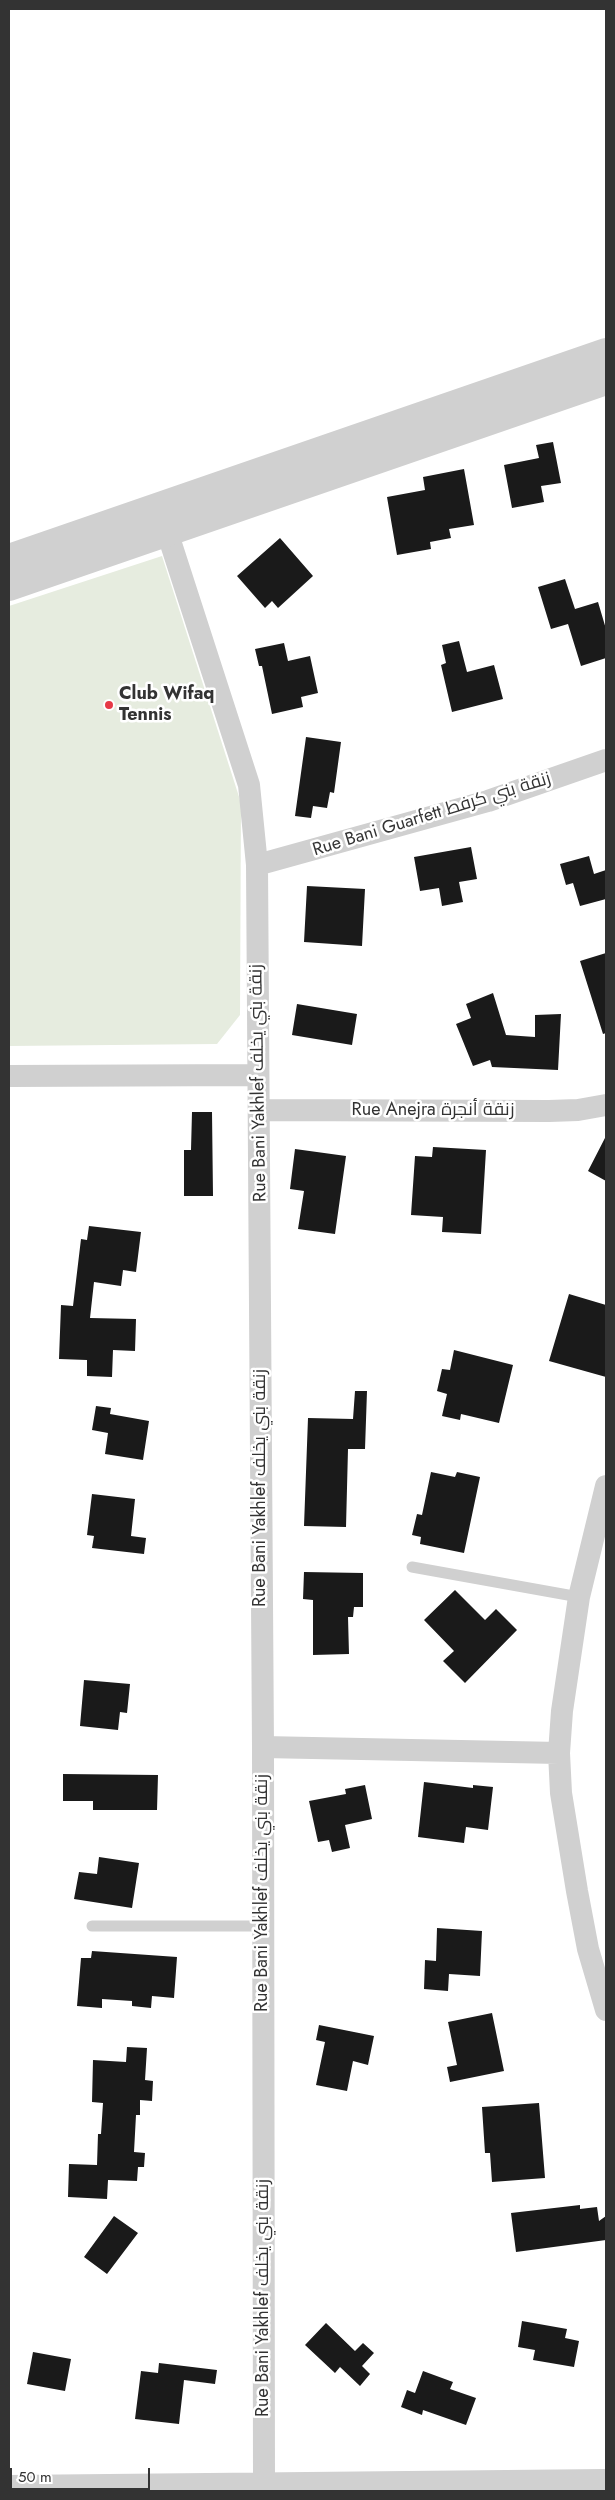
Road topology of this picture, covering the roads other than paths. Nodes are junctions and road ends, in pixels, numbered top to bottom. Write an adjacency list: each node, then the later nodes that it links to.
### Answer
1 (606, 352): 3 (street)
2 (606, 381): 4 (street)
3 (158, 506): 4 (street, Rue Bani Yakhlef زنقة بني يخلف); 5 (street)
4 (167, 532): 6 (street); 8 (street, Rue Bani Yakhlef زنقة بني يخلف)
5 (9, 558)
6 (9, 587)
7 (606, 760): 8 (street, Rue Bani Guarfett زنقة بني كرفط)
8 (256, 865): 9 (street, Rue Bani Yakhlef زنقة بني يخلف)
9 (258, 1074): 10 (street); 12 (street, Rue Bani Yakhlef زنقة بني يخلف)
10 (9, 1076)
11 (606, 1105): 12 (street, Rue Anejra زنقة أنجرة)
12 (259, 1110): 16 (street, Rue Bani Yakhlef زنقة بني يخلف)
13 (606, 1486): 15 (street)
14 (412, 1567): 15 (lane)
15 (579, 1598): 17 (street)
16 (263, 1747): 17 (street); 19 (street, Rue Bani Yakhlef زنقة بني يخلف)
17 (559, 1753): 20 (street)
18 (92, 1926): 19 (lane)
19 (263, 1926): 22 (street, Rue Bani Yakhlef زنقة بني يخلف)
20 (606, 2010)
21 (606, 2480): 22 (street)
22 (264, 2484): 23 (street)
23 (9, 2486)

